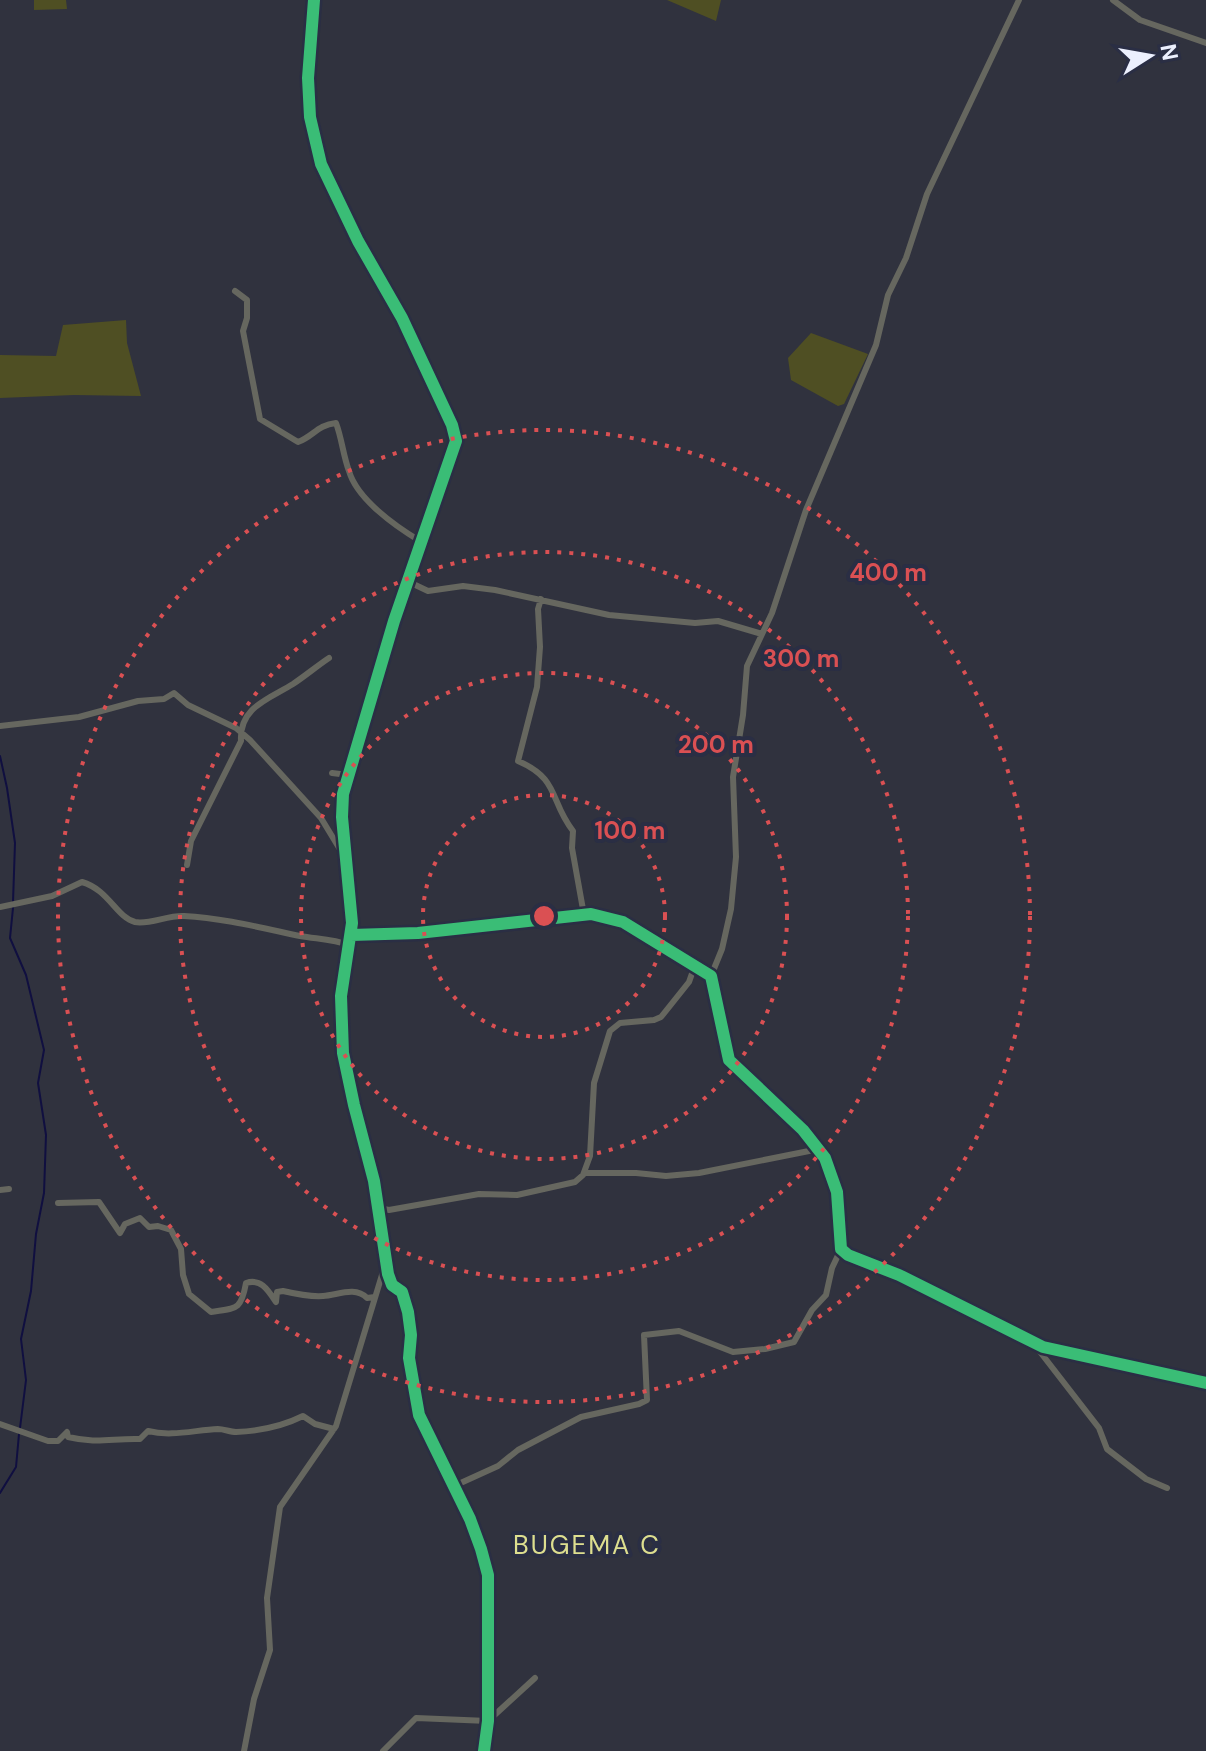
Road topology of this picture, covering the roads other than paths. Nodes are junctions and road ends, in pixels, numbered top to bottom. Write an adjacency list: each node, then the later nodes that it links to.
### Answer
1 (314, 0): 6 (street)
2 (1019, 0): 9 (street)
3 (1113, 0): 4 (street)
4 (1206, 43)
5 (235, 291): 6 (street)
6 (420, 541): 7 (street)
7 (407, 581): 8 (street); 14 (street)
8 (541, 599): 9 (street); 18 (street)
9 (762, 634): 22 (street)
10 (329, 658): 12 (street)
11 (0, 726): 12 (street)
12 (240, 731): 15 (street); 16 (street)
13 (332, 773): 14 (street)
14 (348, 775): 15 (street)
15 (346, 859): 19 (street)
16 (187, 865)
17 (0, 907): 20 (street)
18 (584, 915): 19 (street); 21 (street)
19 (351, 935): 20 (street)
20 (349, 945): 28 (street)
21 (695, 965): 22 (street); 24 (street)
22 (711, 976): 23 (street)
23 (819, 1149): 24 (street); 29 (street)
24 (584, 1173): 28 (street)
25 (9, 1189): 26 (street)
26 (0, 1190)
27 (58, 1203): 31 (street)
28 (379, 1208): 30 (street)
29 (841, 1249): 32 (street); 36 (street)
30 (385, 1262): 31 (street); 36 (street)
31 (375, 1297): 35 (street)
32 (1031, 1342): 33 (street); 37 (street)
33 (1206, 1383)
34 (0, 1424): 35 (street)
35 (334, 1429): 40 (street)
36 (454, 1486): 39 (street)
37 (1167, 1488)
38 (535, 1678): 39 (street)
39 (488, 1721): 41 (street); 42 (street)
40 (244, 1751)
41 (383, 1751)
42 (484, 1751)

